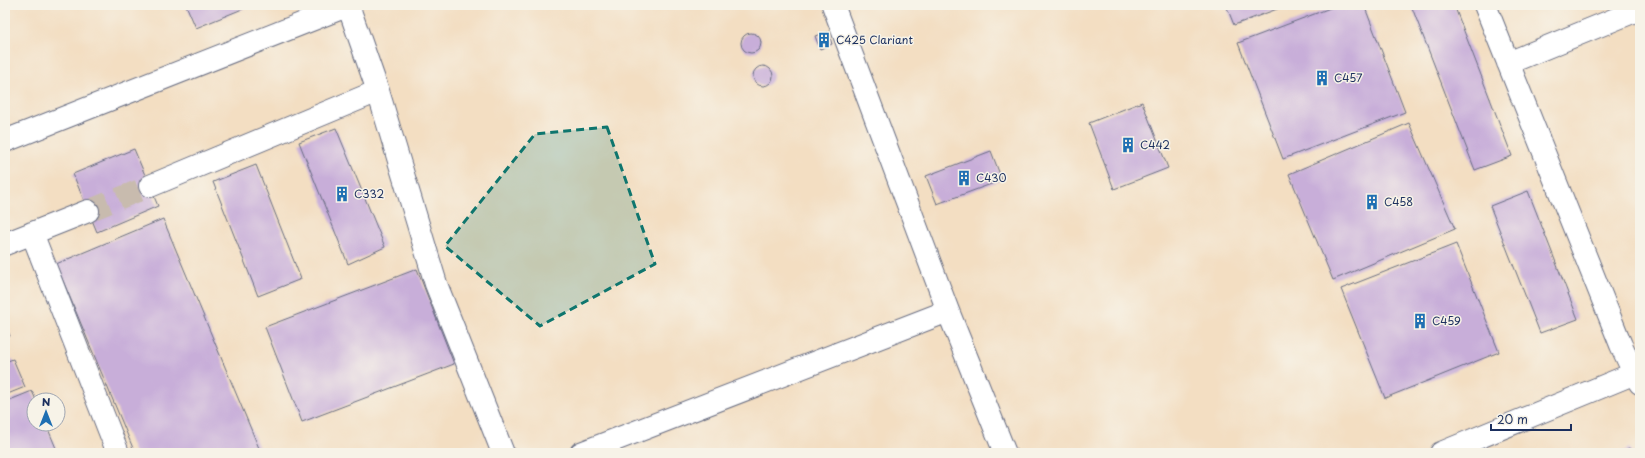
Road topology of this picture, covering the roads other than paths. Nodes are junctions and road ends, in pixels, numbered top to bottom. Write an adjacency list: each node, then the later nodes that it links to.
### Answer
1 (349, 5): 6 (street); 7 (street)
2 (833, 5): 12 (street)
3 (1485, 5): 5 (street)
4 (1640, 9): 5 (street)
5 (1508, 63): 13 (street)
6 (378, 91): 8 (street); 15 (street)
7 (5, 141)
8 (150, 186)
9 (88, 211): 10 (street)
10 (32, 233): 11 (street); 14 (street)
11 (5, 244)
12 (948, 311): 16 (street); 17 (street)
13 (1638, 376): 18 (street)
14 (118, 453)
15 (503, 453)
16 (581, 453)
17 (1005, 453)
18 (1441, 453)

